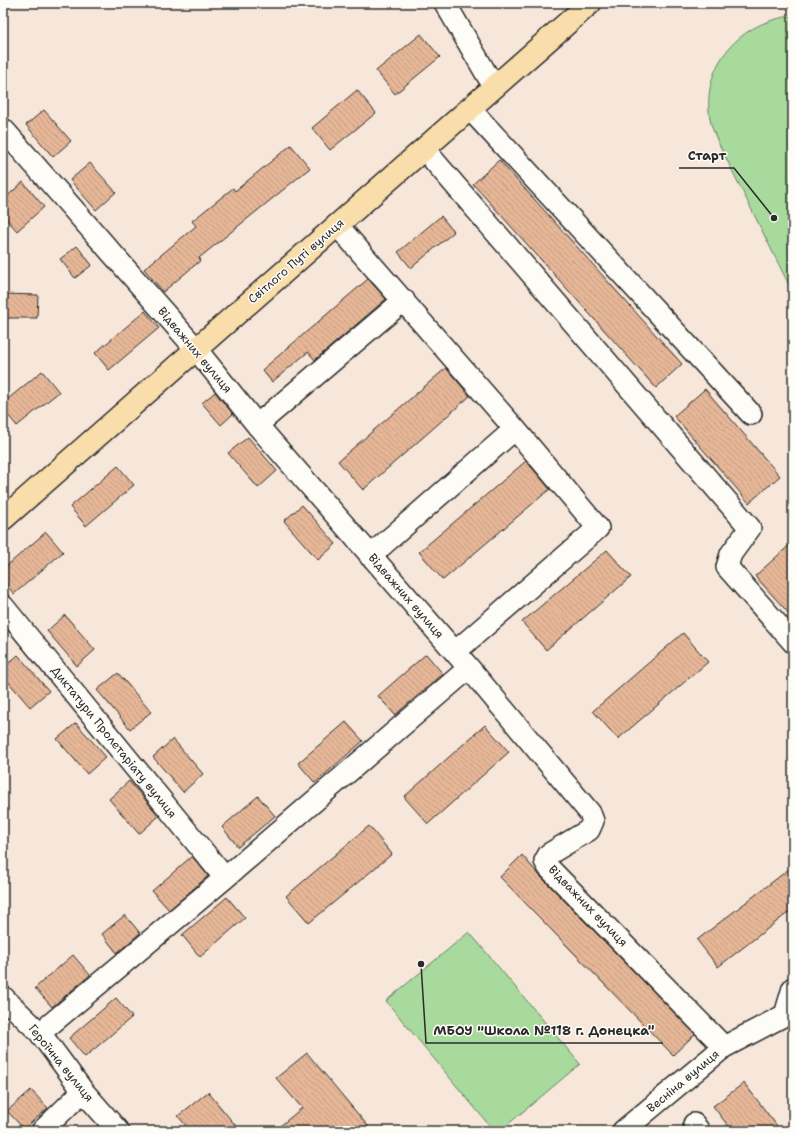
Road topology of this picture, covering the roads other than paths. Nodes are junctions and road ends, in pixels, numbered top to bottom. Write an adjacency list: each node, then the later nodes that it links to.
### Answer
1 (445, 3): 3 (street)
2 (590, 3): 3 (main road, Світлого Путі вулиця)
3 (494, 88): 4 (main road, Світлого Путі вулиця)
4 (470, 109): 6 (main road, Світлого Путі вулиця); 10 (street)
5 (3, 130): 9 (street, Відважних вулиця)
6 (424, 149): 7 (main road, Світлого Путі вулиця); 16 (street)
7 (337, 225): 8 (street); 9 (main road, Світлого Путі вулиця)
8 (404, 300): 11 (street); 12 (street)
9 (196, 349): 11 (street, Відважних вулиця); 13 (main road, Світлого Путі вулиця)
10 (751, 414)
11 (257, 426): 14 (street, Відважних вулиця)
12 (515, 429): 14 (street); 17 (street)
13 (3, 519)
14 (370, 556): 17 (street, Відважних вулиця)
15 (3, 606): 19 (street, Диктатури Пролетаріату вулиця)
16 (793, 642)
17 (455, 652): 18 (street, Відважних вулиця)
18 (469, 668): 19 (street); 23 (street, Відважних вулиця)
19 (225, 878): 22 (street)
20 (793, 988): 23 (street, Весніна вулиця)
21 (3, 997): 22 (street, Героїчна вулиця)
22 (40, 1033): 24 (street, Героїчна вулиця)
23 (724, 1047): 27 (street, Весніна вулиця)
24 (83, 1091): 25 (street); 26 (street, Героїчна вулиця)
25 (42, 1131)
26 (118, 1131)
27 (623, 1131)

